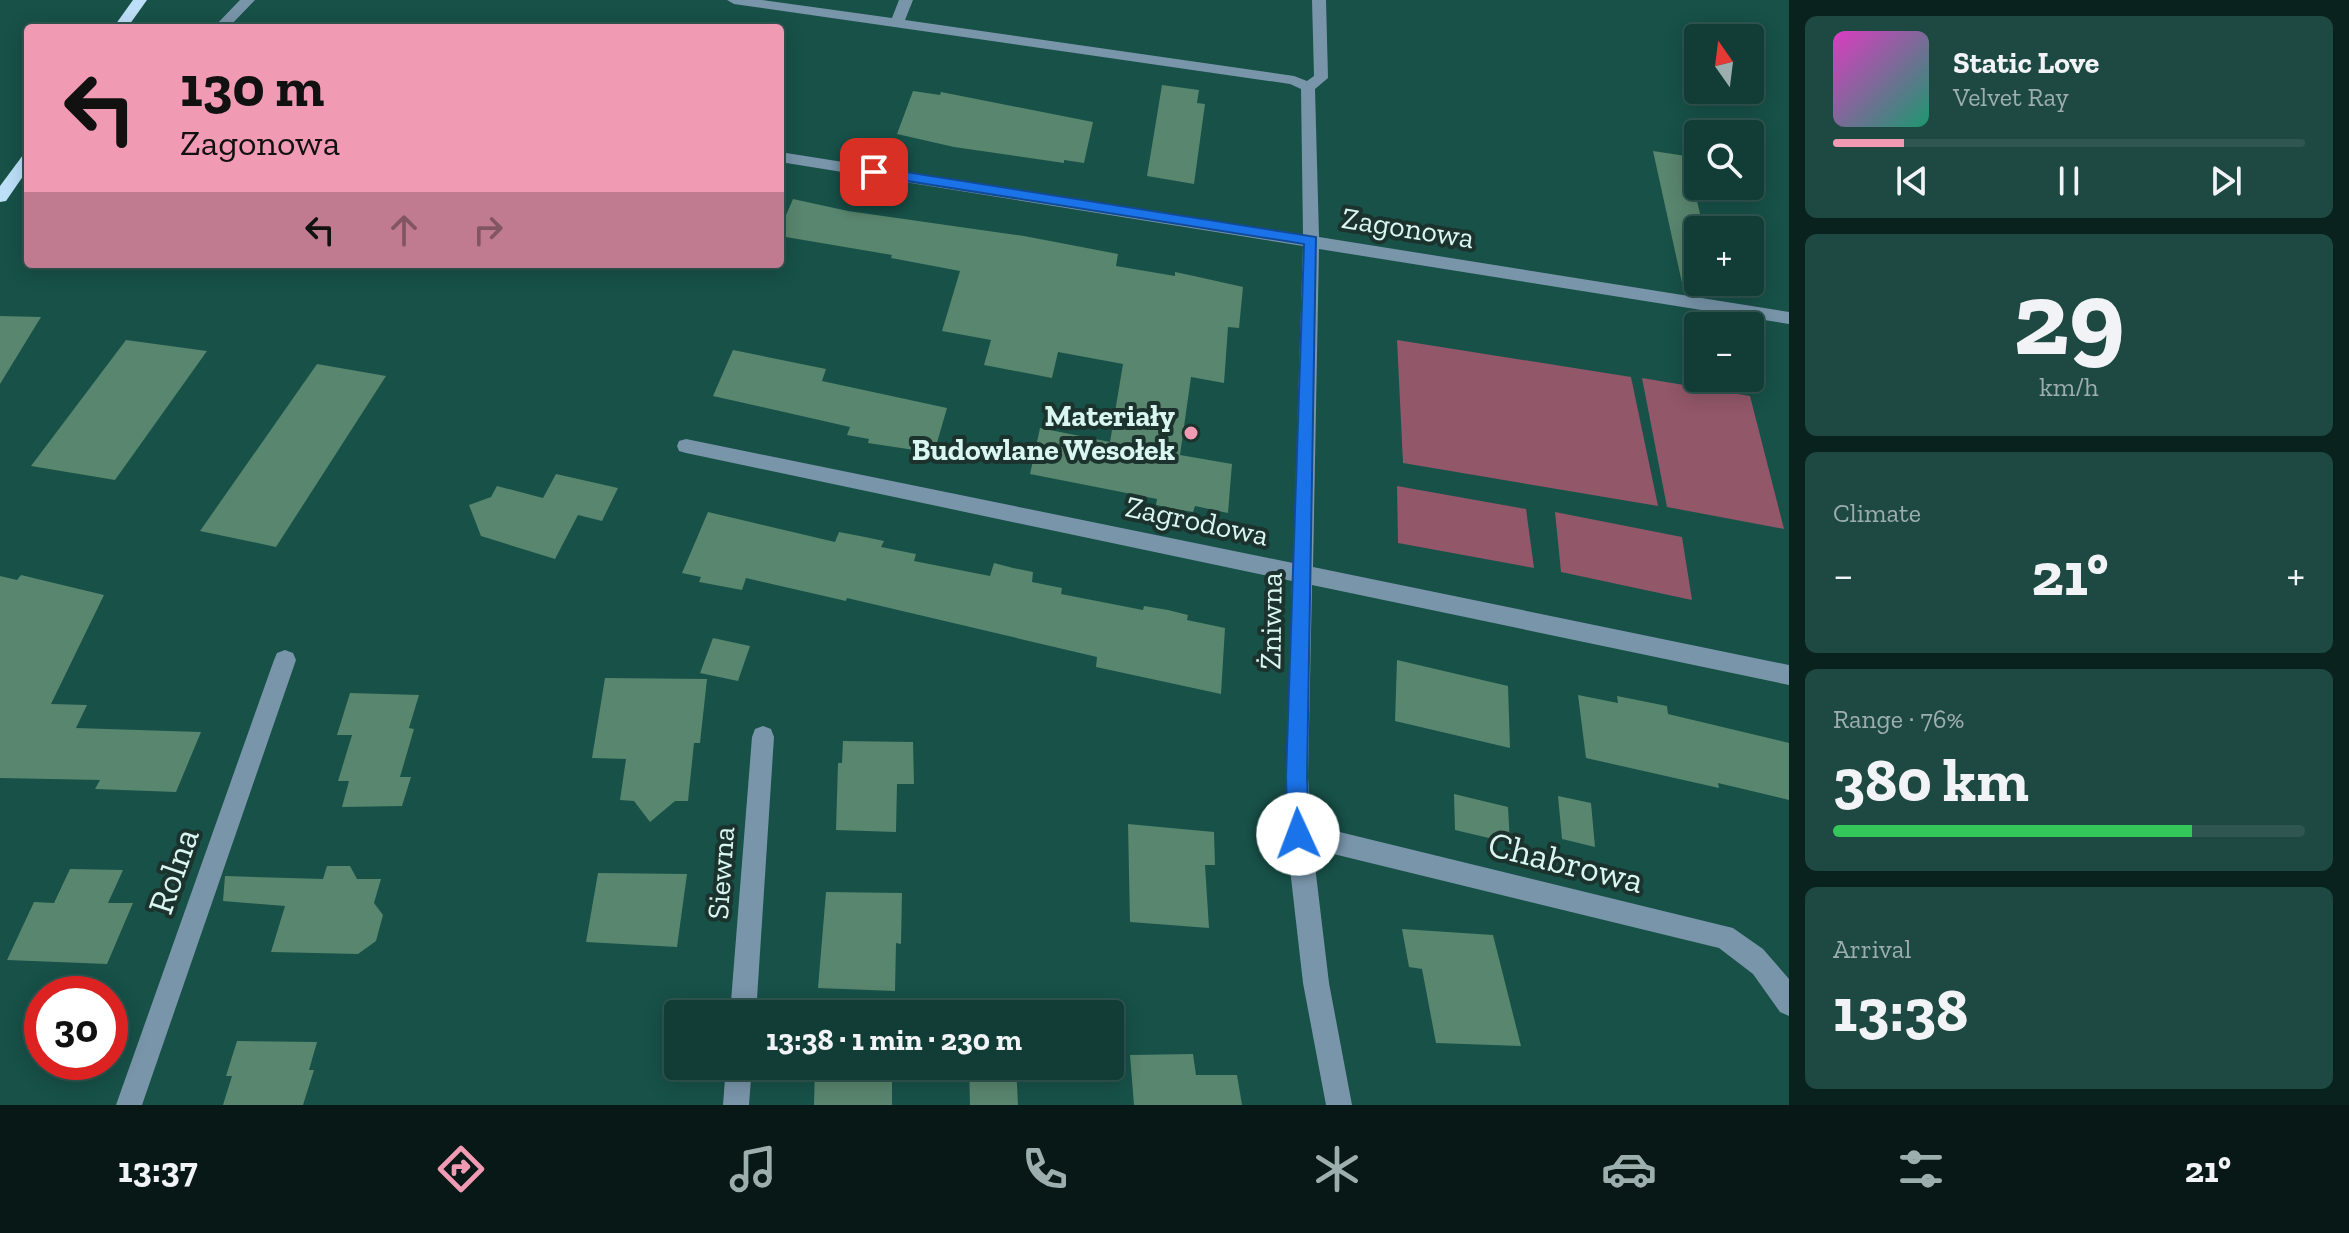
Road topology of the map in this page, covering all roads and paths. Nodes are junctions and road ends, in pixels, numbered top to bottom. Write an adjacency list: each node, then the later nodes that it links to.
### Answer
1 (140, 0): 7 (main road)
2 (248, 0): 8 (street)
3 (734, 0): 6 (street)
4 (906, 0): 6 (street)
5 (1319, 0): 9 (street)
6 (897, 23): 9 (street)
7 (123, 24)
8 (224, 24)
9 (1308, 87): 13 (street, Żniwna)
10 (784, 158): 13 (street, Zagonowa)
11 (24, 164): 12 (main road)
12 (0, 197)
13 (1311, 240): 14 (street, Zagonowa); 16 (street, Żniwna)
14 (1789, 318)
15 (686, 446): 16 (street, Zagrodowa)
16 (1302, 573): 18 (street, Zagrodowa); 20 (street, Żniwna)
17 (285, 660): 24 (street, Rolna)
18 (1789, 675)
19 (763, 737): 21 (street, Siewna)
20 (1298, 834): 22 (street, Chabrowa); 26 (street, Żniwna)
21 (744, 1000)
22 (1789, 1003)
23 (738, 1080): 25 (street)
24 (129, 1105)
25 (736, 1105)
26 (1339, 1105)

